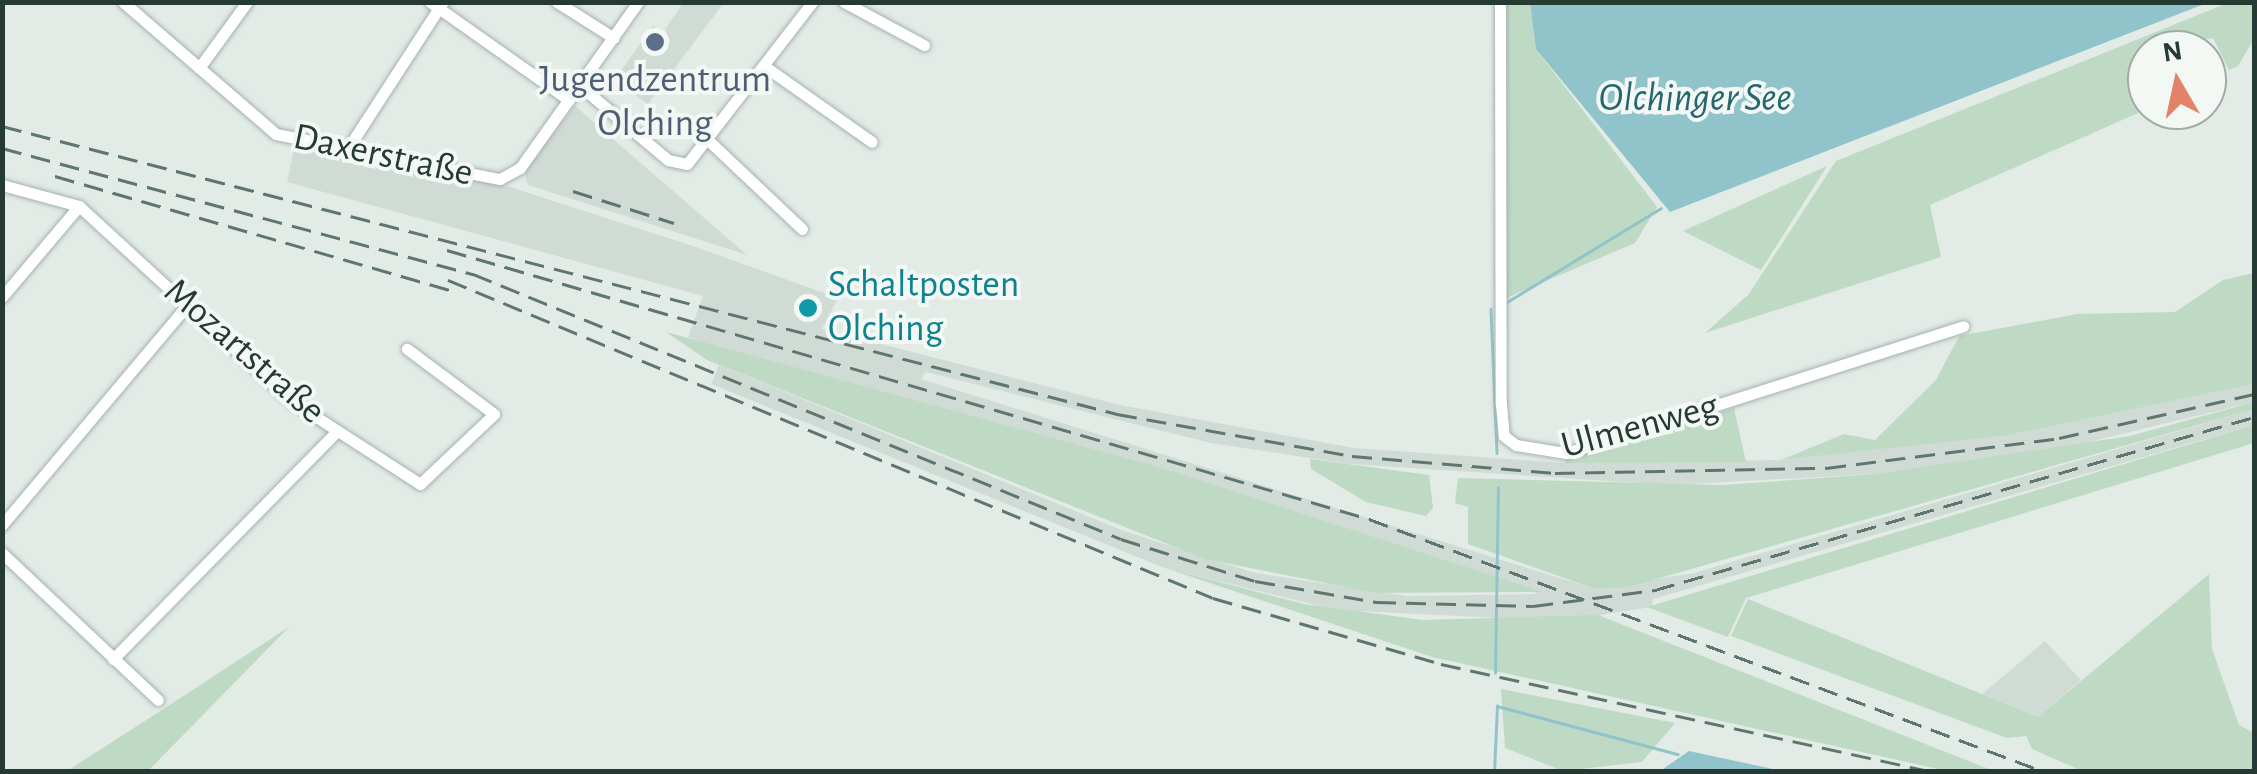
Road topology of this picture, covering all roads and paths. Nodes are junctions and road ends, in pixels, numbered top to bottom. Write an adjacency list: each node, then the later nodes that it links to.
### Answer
1 (123, 2): 11 (street, Daxerstraße)
2 (247, 2): 11 (street)
3 (557, 2): 9 (street)
4 (638, 2): 9 (street)
5 (812, 2): 12 (street)
6 (844, 2): 10 (street)
7 (1500, 2): 23 (street, Ulmenweg)
8 (437, 5): 14 (street); 17 (street)
9 (614, 38): 13 (street)
10 (924, 45)
11 (199, 68): 17 (street, Daxerstraße)
12 (768, 68): 15 (street); 16 (street)
13 (579, 86): 14 (street); 15 (street)
14 (569, 100): 17 (street, Daxerstraße)
15 (710, 141): 20 (street)
16 (872, 142)
17 (350, 146)
18 (2, 185): 19 (street)
19 (79, 206): 21 (street); 22 (street, Mozartstraße)
20 (802, 229)
21 (2, 297)
22 (187, 305): 25 (street, Mozartstraße); 26 (street)
23 (1963, 326)
24 (407, 349): 25 (street, Mozartstraße)
25 (337, 431): 28 (street)
26 (2, 524)
27 (2, 553): 28 (street)
28 (113, 659): 29 (street)
29 (158, 700)

